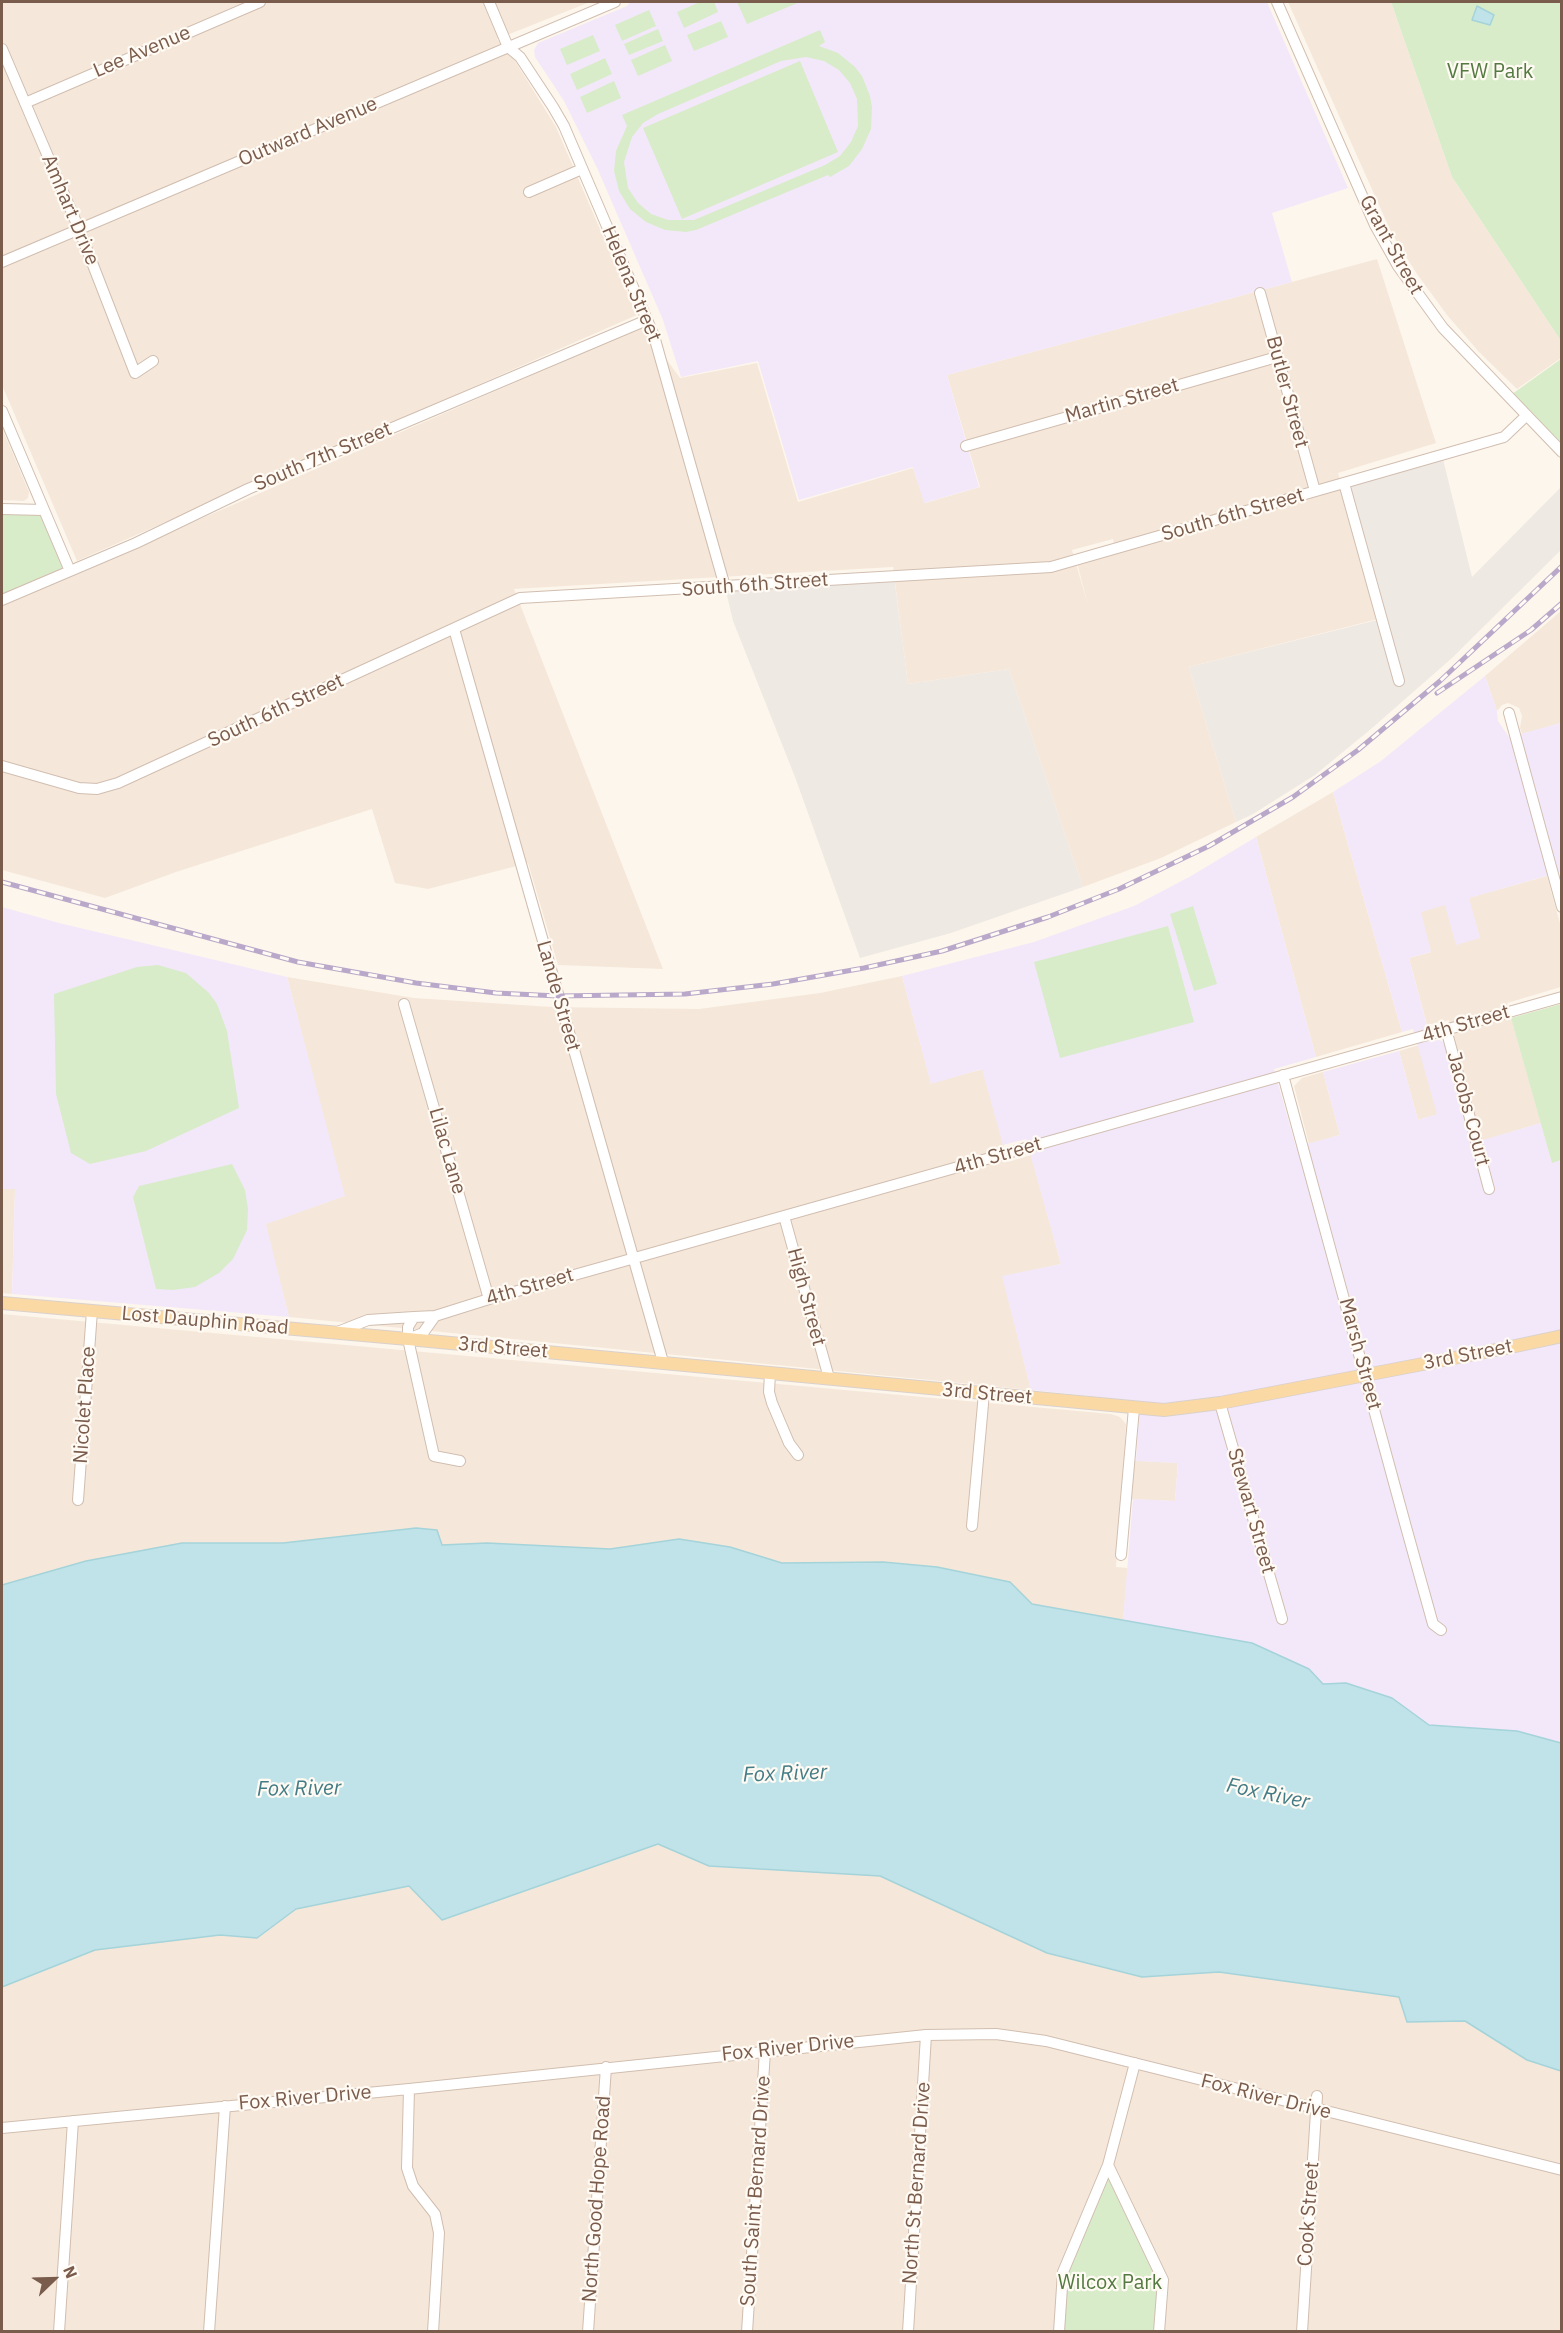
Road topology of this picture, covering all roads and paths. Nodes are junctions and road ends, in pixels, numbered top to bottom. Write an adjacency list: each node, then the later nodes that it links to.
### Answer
1 (260, 2): 7 (street, Lee Avenue)
2 (489, 2): 5 (street, Helena Street)
3 (615, 2): 5 (street, Outward Avenue)
4 (1277, 2): 17 (street, Grant Street)
5 (508, 46): 8 (street, Helena Street); 10 (street, Outward Avenue)
6 (2, 49): 7 (street, Amhart Drive)
7 (25, 103): 10 (street, Amhart Drive)
8 (582, 169): 9 (street); 13 (street, Helena Street)
9 (529, 192)
10 (79, 229): 11 (street, Outward Avenue); 15 (street, Amhart Drive)
11 (2, 262)
12 (1260, 293): 14 (street, Butler Street)
13 (647, 320): 24 (street, South 7th Street); 25 (street, Helena Street)
14 (1277, 357): 18 (street, Martin Street); 21 (street, Butler Street)
15 (153, 361)
16 (2, 411): 23 (street)
17 (1526, 416): 19 (street, Grant Street); 20 (street, South 6th Street)
18 (966, 446)
19 (1562, 452)
20 (1344, 483): 21 (street, South 6th Street); 28 (street)
21 (1315, 491): 25 (street, South 6th Street)
22 (2, 509): 23 (street)
23 (44, 510): 24 (street)
24 (70, 571): 26 (street, South 7th Street)
25 (725, 587): 27 (street, South 6th Street)
26 (2, 600)
27 (454, 628): 30 (street, South 6th Street); 38 (street, Lande Street)
28 (1399, 681)
29 (1509, 713): 31 (street)
30 (2, 766)
31 (1562, 907)
32 (1562, 997): 34 (street, 4th Street)
33 (404, 1004): 39 (street, Lilac Lane)
34 (1446, 1029): 35 (street, 4th Street); 36 (street, Jacobs Court)
35 (1283, 1075): 37 (street, 4th Street); 49 (street, Marsh Street)
36 (1489, 1189)
37 (784, 1216): 38 (street, 4th Street); 50 (street, High Street)
38 (633, 1258): 39 (street, 4th Street); 47 (street, Lande Street)
39 (489, 1299): 42 (street, 4th Street)
40 (2, 1303): 41 (main road, Lost Dauphin Road)
41 (92, 1311): 44 (main road, Lost Dauphin Road); 56 (street, Nicolet Place)
42 (435, 1316): 43 (street, 4th Street); 46 (street, 4th Street)
43 (414, 1317): 44 (street, 4th Street); 46 (street)
44 (335, 1333): 46 (main road, Lost Dauphin Road)
45 (1562, 1336): 49 (main road, 3rd Street)
46 (408, 1339): 47 (main road, 3rd Street); 55 (street)
47 (663, 1362): 48 (main road, 3rd Street)
48 (770, 1373): 50 (main road, 3rd Street); 54 (street)
49 (1365, 1375): 52 (main road, 3rd Street); 60 (street, Marsh Street)
50 (829, 1378): 51 (main road, 3rd Street)
51 (984, 1393): 53 (main road, 3rd Street); 57 (street)
52 (1220, 1402): 53 (main road, 3rd Street); 59 (street, Stewart Street)
53 (1134, 1408): 58 (street)
54 (798, 1455)
55 (460, 1461)
56 (78, 1500)
57 (972, 1526)
58 (1121, 1555)
59 (1282, 1619)
60 (1442, 1630)
61 (926, 2034): 62 (street, Fox River Drive); 63 (street, Fox River Drive); 78 (street, North St Bernard Drive)
62 (765, 2051): 64 (street, Fox River Drive); 77 (street, South Saint Bernard Drive)
63 (1135, 2063): 68 (street, Fox River Drive); 71 (street)
64 (606, 2067): 65 (street, Fox River Drive); 76 (street, North Good Hope Road)
65 (409, 2089): 67 (street, Fox River Drive); 75 (street)
66 (1317, 2096): 68 (street, Cook Street)
67 (225, 2106): 69 (street, Fox River Drive); 74 (street)
68 (1316, 2109): 72 (street, Fox River Drive); 81 (street, Cook Street)
69 (73, 2121): 70 (street, Fox River Drive); 73 (street)
70 (2, 2128)
71 (1108, 2165): 79 (street); 80 (street)
72 (1562, 2170)
73 (59, 2331)
74 (209, 2331)
75 (433, 2331)
76 (588, 2331)
77 (747, 2331)
78 (908, 2331)
79 (1059, 2331)
80 (1159, 2331)
81 (1302, 2331)

